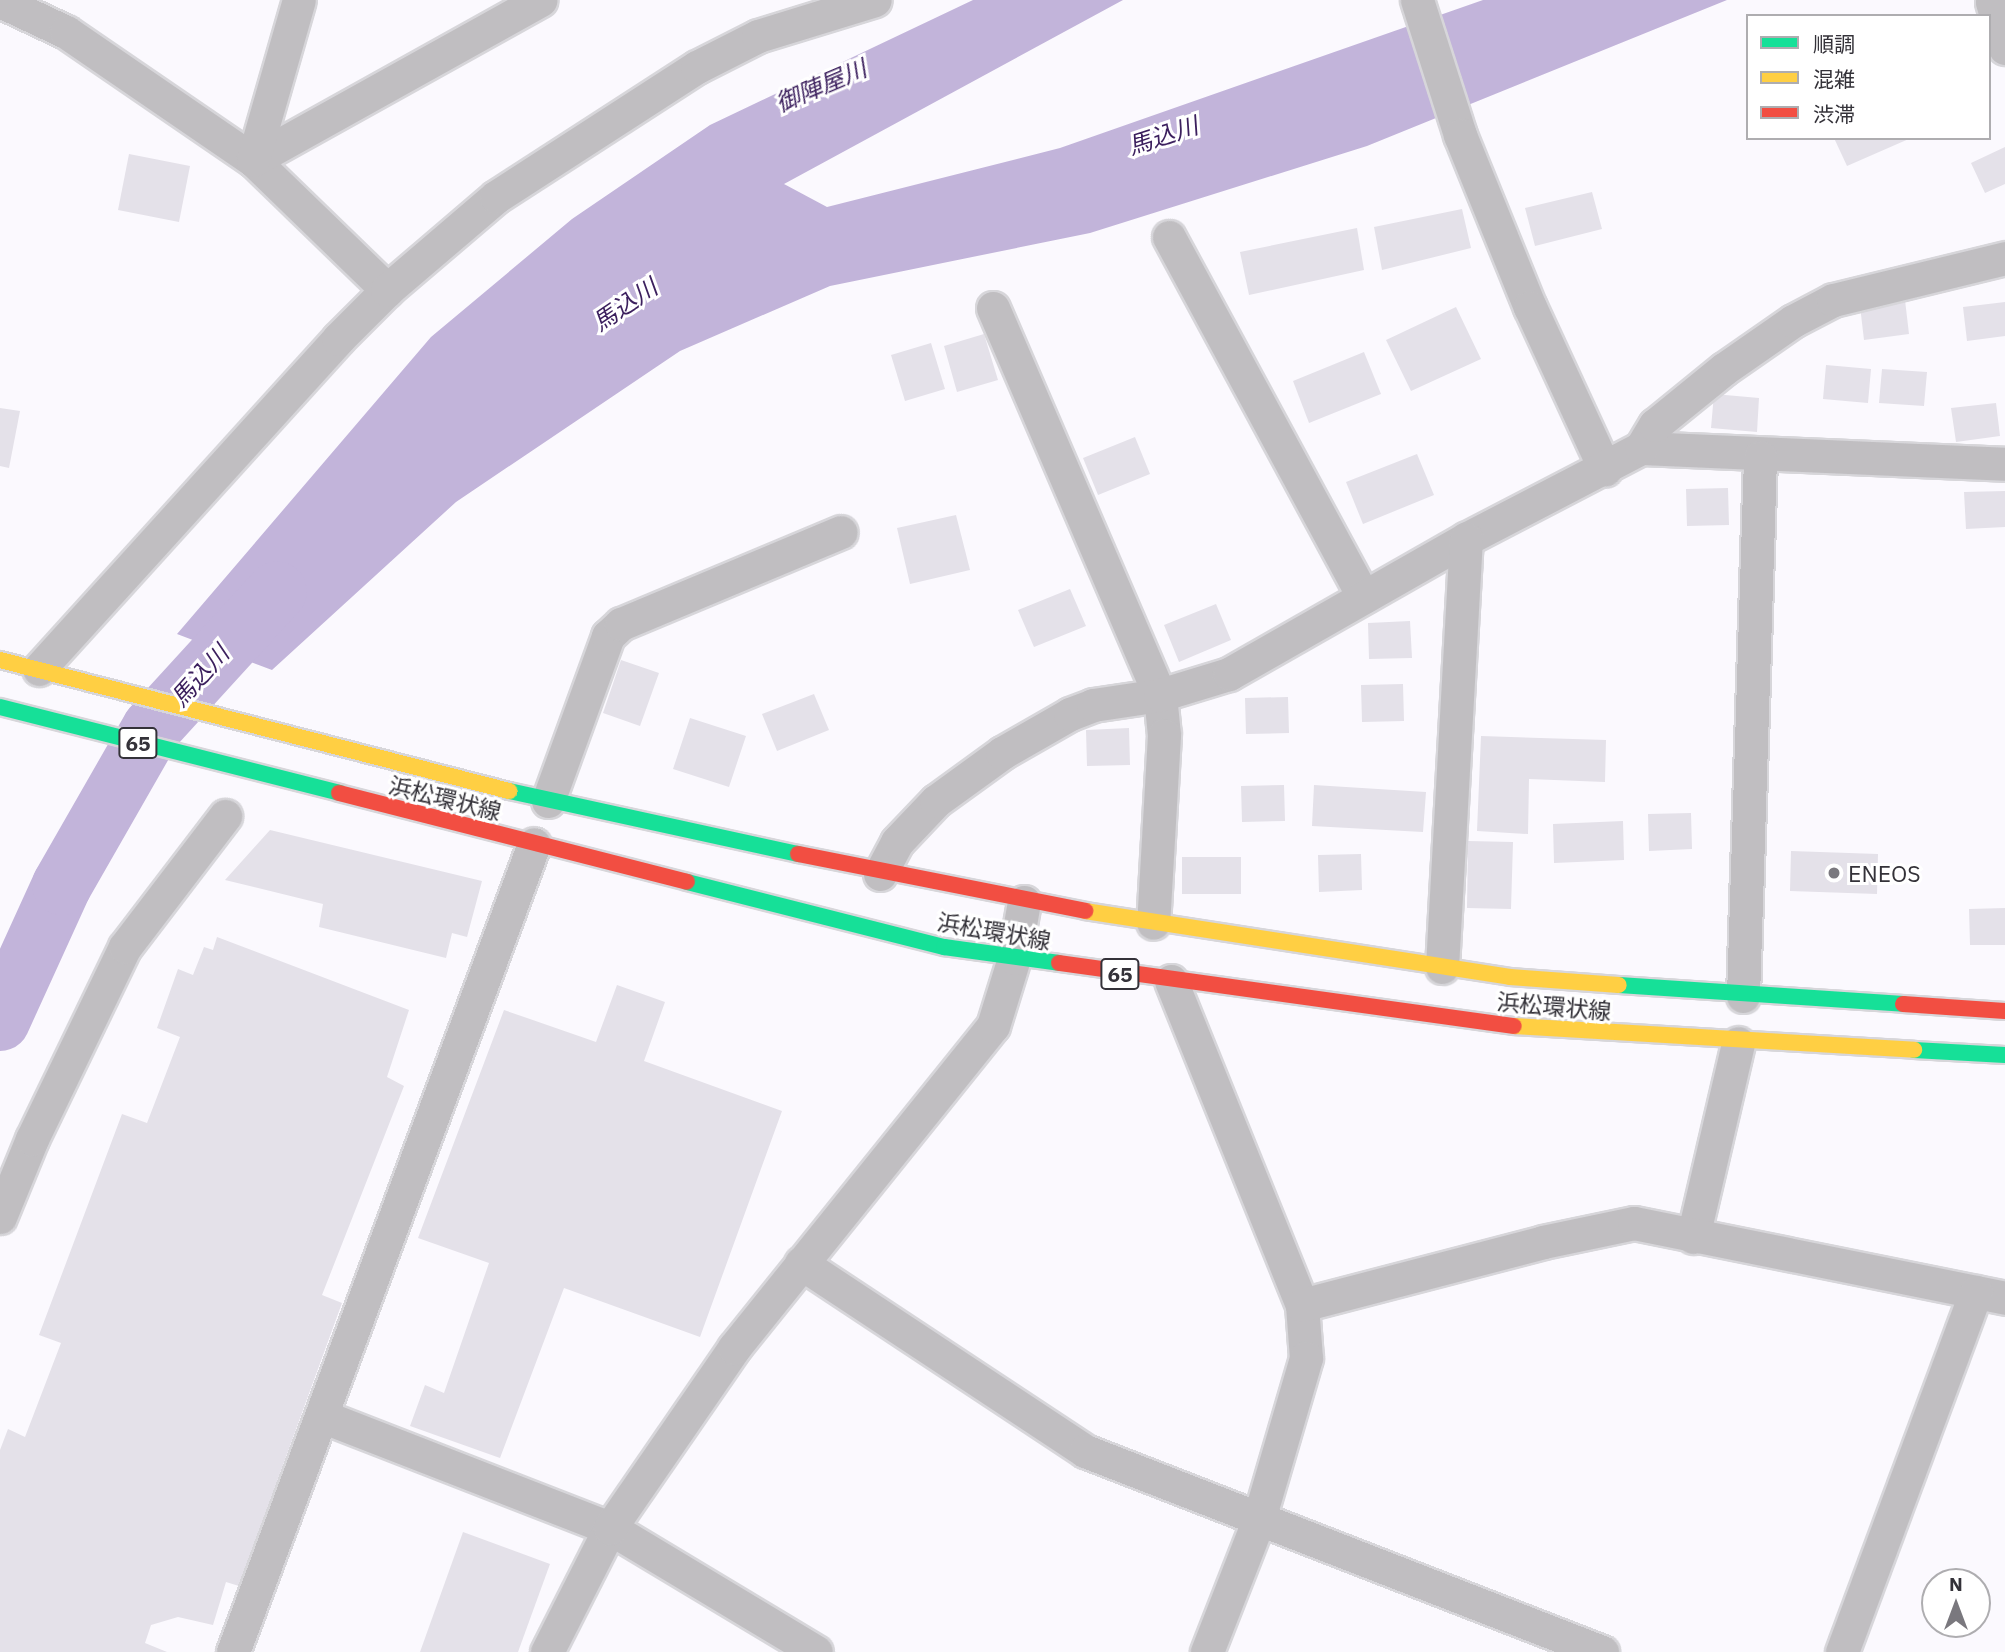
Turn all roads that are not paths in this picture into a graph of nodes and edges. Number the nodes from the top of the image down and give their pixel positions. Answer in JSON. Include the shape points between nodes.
{"nodes":[{"id":1,"x":299,"y":0,"type":"edge"},
{"id":2,"x":540,"y":0,"type":"edge"},
{"id":3,"x":875,"y":0,"type":"edge"},
{"id":4,"x":1417,"y":0,"type":"edge"},
{"id":5,"x":1999,"y":0,"type":"edge"},
{"id":6,"x":0,"y":1,"type":"edge"},
{"id":7,"x":2005,"y":48,"type":"edge"},
{"id":8,"x":254,"y":160,"type":"junction"},
{"id":9,"x":1169,"y":237,"type":"dead end"},
{"id":10,"x":2005,"y":258,"type":"edge"},
{"id":11,"x":387,"y":290,"type":"junction"},
{"id":12,"x":993,"y":309,"type":"dead end"},
{"id":13,"x":1641,"y":448,"type":"junction"},
{"id":14,"x":1760,"y":457,"type":"junction"},
{"id":15,"x":2005,"y":464,"type":"edge"},
{"id":16,"x":1605,"y":469,"type":"junction"},
{"id":17,"x":841,"y":532,"type":"dead end"},
{"id":18,"x":1466,"y":539,"type":"junction"},
{"id":19,"x":1364,"y":597,"type":"junction"},
{"id":20,"x":0,"y":660,"type":"edge"},
{"id":21,"x":44,"y":671,"type":"junction"},
{"id":22,"x":1160,"y":695,"type":"junction"},
{"id":23,"x":0,"y":708,"type":"edge"},
{"id":24,"x":548,"y":801,"type":"junction"},
{"id":25,"x":225,"y":816,"type":"dead end"},
{"id":26,"x":534,"y":844,"type":"junction"},
{"id":27,"x":880,"y":874,"type":"junction"},
{"id":28,"x":1024,"y":902,"type":"junction"},
{"id":29,"x":1153,"y":923,"type":"junction"},
{"id":30,"x":1014,"y":958,"type":"junction"},
{"id":31,"x":1442,"y":967,"type":"junction"},
{"id":32,"x":1171,"y":981,"type":"junction"},
{"id":33,"x":1744,"y":996,"type":"junction"},
{"id":34,"x":2005,"y":1011,"type":"edge"},
{"id":35,"x":1738,"y":1043,"type":"junction"},
{"id":36,"x":2005,"y":1055,"type":"edge"},
{"id":37,"x":0,"y":1217,"type":"edge"},
{"id":38,"x":1693,"y":1237,"type":"junction"},
{"id":39,"x":801,"y":1264,"type":"junction"},
{"id":40,"x":1990,"y":1295,"type":"edge"},
{"id":41,"x":1302,"y":1305,"type":"junction"},
{"id":42,"x":322,"y":1416,"type":"junction"},
{"id":43,"x":1259,"y":1519,"type":"junction"},
{"id":44,"x":610,"y":1528,"type":"junction"},
{"id":45,"x":233,"y":1652,"type":"edge"},
{"id":46,"x":547,"y":1652,"type":"edge"},
{"id":47,"x":816,"y":1652,"type":"edge"},
{"id":48,"x":1207,"y":1652,"type":"edge"},
{"id":49,"x":1602,"y":1652,"type":"edge"},
{"id":50,"x":1842,"y":1652,"type":"edge"}],
"edges":[{"from":1,"to":8,"type":"street"},
{"from":2,"to":8,"type":"street"},
{"from":3,"to":11,"type":"street","via":[[758,36],[697,67],[496,197]]},
{"from":4,"to":16,"type":"street","via":[[1460,135],[1530,307]]},
{"from":5,"to":7,"type":"street","via":[[1993,2]]},
{"from":6,"to":8,"type":"street","via":[[66,32]]},
{"from":8,"to":11,"type":"street"},
{"from":9,"to":19,"type":"street"},
{"from":10,"to":13,"type":"street","via":[[1833,300],[1793,321],[1724,369],[1655,425]]},
{"from":11,"to":21,"type":"street"},
{"from":12,"to":22,"type":"street"},
{"from":13,"to":14,"type":"street"},
{"from":13,"to":16,"type":"street"},
{"from":14,"to":15,"type":"street"},
{"from":14,"to":33,"type":"street"},
{"from":16,"to":18,"type":"street"},
{"from":17,"to":24,"type":"street","via":[[621,624],[608,636]]},
{"from":18,"to":19,"type":"street"},
{"from":18,"to":31,"type":"street"},
{"from":19,"to":22,"type":"street","via":[[1229,674]]},
{"from":20,"to":21,"type":"main road","name":"浜松環状線","number":"65"},
{"from":21,"to":24,"type":"main road","name":"浜松環状線","number":"65"},
{"from":22,"to":27,"type":"street","via":[[1093,705],[1002,753],[936,801],[897,842]]},
{"from":22,"to":29,"type":"street","via":[[1164,735]]},
{"from":23,"to":26,"type":"main road","name":"浜松環状線","number":"65"},
{"from":24,"to":27,"type":"main road","name":"浜松環状線","number":"65"},
{"from":25,"to":37,"type":"street","via":[[125,947],[42,1116]]},
{"from":26,"to":30,"type":"main road","name":"浜松環状線","number":"65","via":[[944,947]]},
{"from":26,"to":42,"type":"street"},
{"from":27,"to":28,"type":"main road","name":"浜松環状線","number":"65"},
{"from":28,"to":29,"type":"main road","name":"浜松環状線","number":"65"},
{"from":28,"to":30,"type":"street"},
{"from":29,"to":31,"type":"main road","name":"浜松環状線","number":"65"},
{"from":30,"to":32,"type":"main road","name":"浜松環状線","number":"65"},
{"from":30,"to":39,"type":"street","via":[[993,1026]]},
{"from":31,"to":33,"type":"main road","name":"浜松環状線","number":"65"},
{"from":32,"to":35,"type":"main road","name":"浜松環状線","number":"65","via":[[1544,1030]]},
{"from":32,"to":41,"type":"street"},
{"from":33,"to":34,"type":"main road","name":"浜松環状線","number":"65"},
{"from":35,"to":36,"type":"main road","name":"浜松環状線","number":"65"},
{"from":35,"to":38,"type":"street"},
{"from":38,"to":40,"type":"street"},
{"from":38,"to":41,"type":"street","via":[[1634,1223]]},
{"from":39,"to":43,"type":"street","via":[[1085,1451]]},
{"from":39,"to":44,"type":"street","via":[[734,1348]]},
{"from":40,"to":50,"type":"street"},
{"from":41,"to":43,"type":"street","via":[[1306,1357]]},
{"from":42,"to":44,"type":"street"},
{"from":42,"to":45,"type":"street"},
{"from":43,"to":48,"type":"street"},
{"from":43,"to":49,"type":"street"},
{"from":44,"to":46,"type":"street"},
{"from":44,"to":47,"type":"street"}]}
